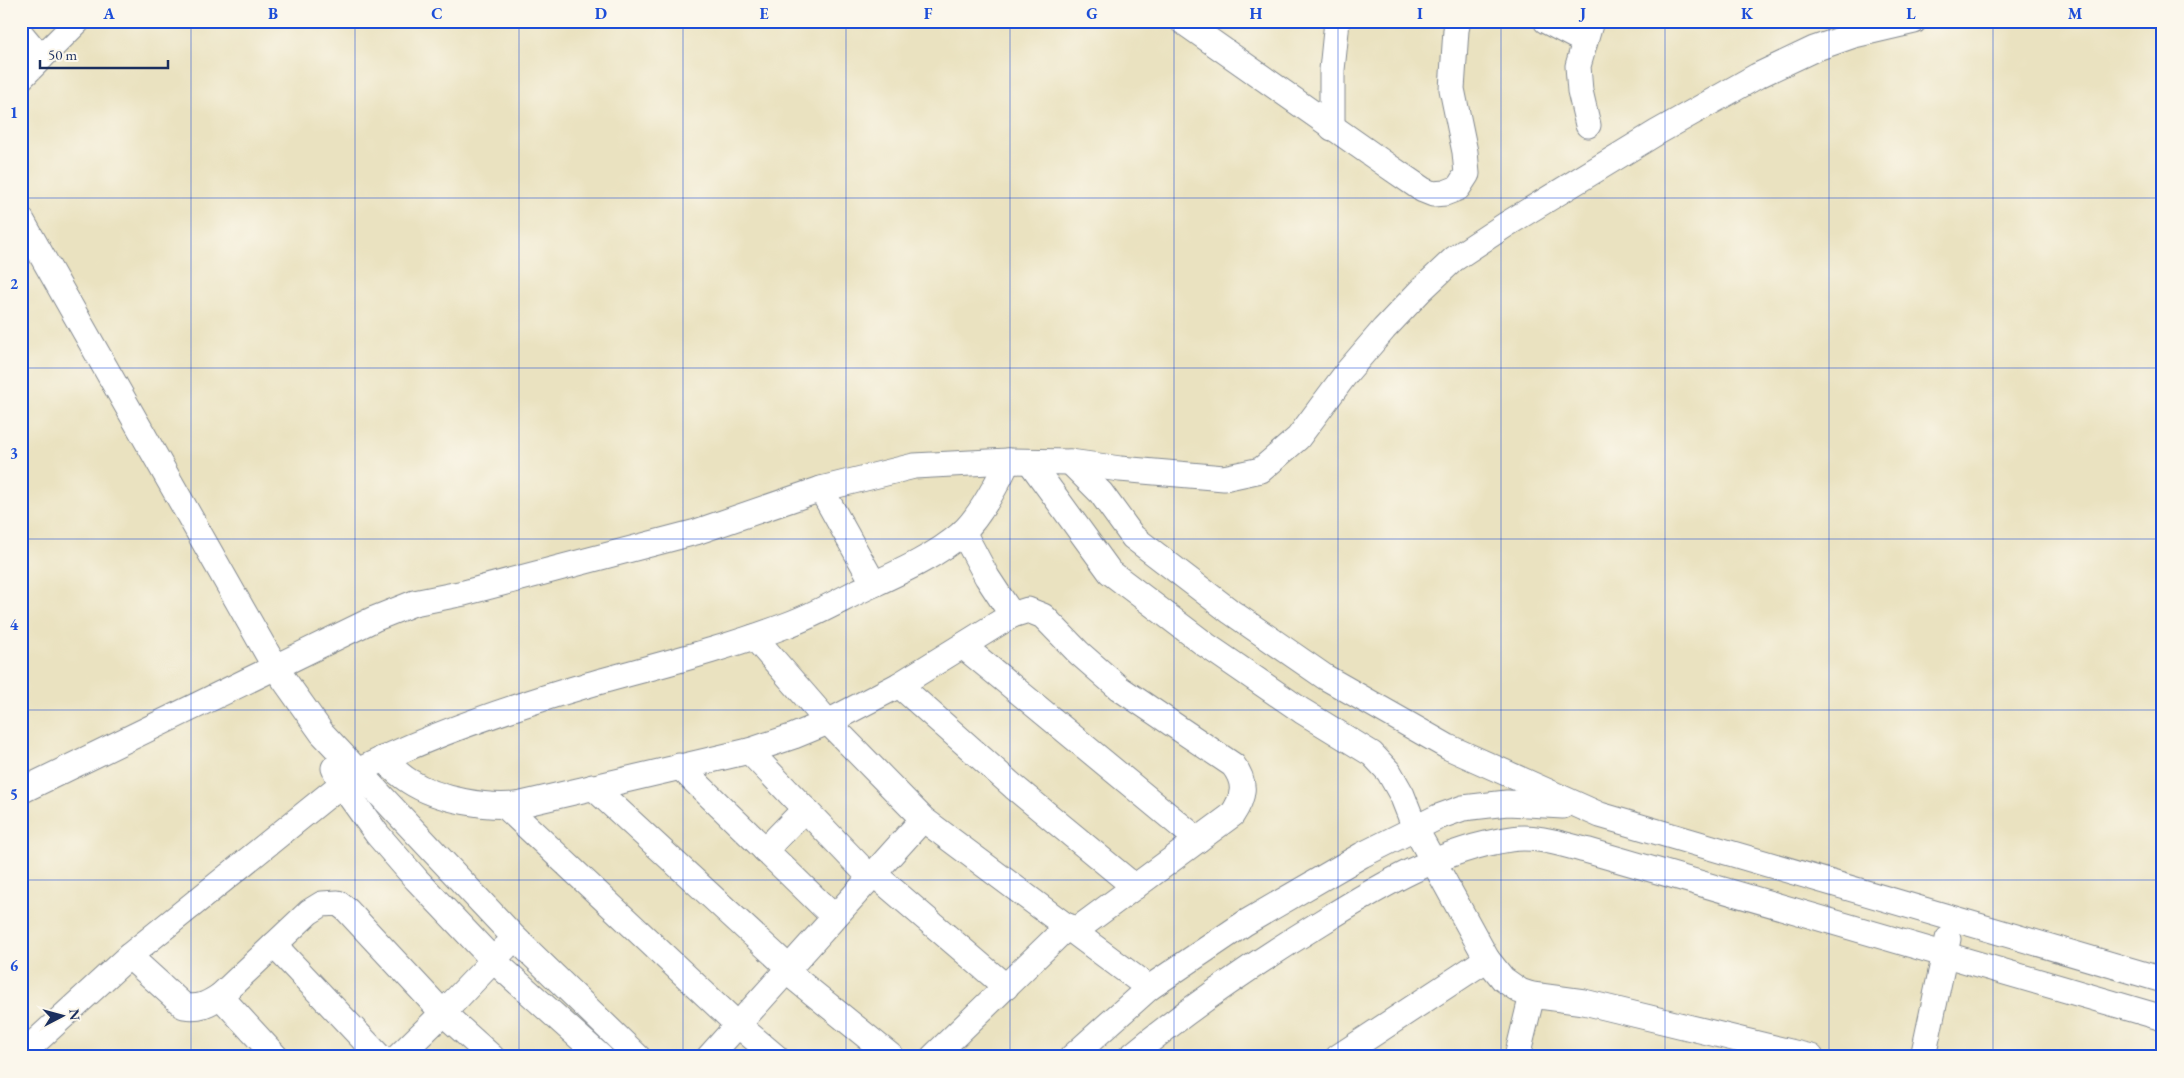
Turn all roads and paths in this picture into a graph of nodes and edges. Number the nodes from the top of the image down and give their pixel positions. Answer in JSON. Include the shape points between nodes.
{"nodes":[{"id":1,"x":78,"y":21,"type":"edge"},
{"id":2,"x":1182,"y":21,"type":"edge"},
{"id":3,"x":1337,"y":21,"type":"edge"},
{"id":4,"x":1458,"y":21,"type":"edge"},
{"id":5,"x":1546,"y":21,"type":"edge"},
{"id":6,"x":1914,"y":21,"type":"edge"},
{"id":7,"x":1210,"y":31,"type":"edge"},
{"id":8,"x":1587,"y":31,"type":"edge"},
{"id":9,"x":21,"y":34,"type":"edge"},
{"id":10,"x":41,"y":58,"type":"junction"},
{"id":11,"x":21,"y":78,"type":"edge"},
{"id":12,"x":1588,"y":125,"type":"dead end"},
{"id":13,"x":1332,"y":128,"type":"junction"},
{"id":14,"x":21,"y":219,"type":"edge"},
{"id":15,"x":1019,"y":461,"type":"junction"},
{"id":16,"x":1070,"y":462,"type":"junction"},
{"id":17,"x":821,"y":489,"type":"junction"},
{"id":18,"x":963,"y":532,"type":"junction"},
{"id":19,"x":874,"y":584,"type":"junction"},
{"id":20,"x":1012,"y":615,"type":"junction"},
{"id":21,"x":754,"y":637,"type":"junction"},
{"id":22,"x":963,"y":646,"type":"junction"},
{"id":23,"x":275,"y":667,"type":"junction"},
{"id":24,"x":899,"y":685,"type":"junction"},
{"id":25,"x":828,"y":722,"type":"junction"},
{"id":26,"x":749,"y":751,"type":"junction"},
{"id":27,"x":382,"y":759,"type":"junction"},
{"id":28,"x":679,"y":766,"type":"junction"},
{"id":29,"x":349,"y":777,"type":"junction"},
{"id":30,"x":593,"y":786,"type":"junction"},
{"id":31,"x":21,"y":791,"type":"edge"},
{"id":32,"x":504,"y":806,"type":"junction"},
{"id":33,"x":804,"y":808,"type":"junction"},
{"id":34,"x":1591,"y":812,"type":"junction"},
{"id":35,"x":923,"y":819,"type":"junction"},
{"id":36,"x":1415,"y":828,"type":"junction"},
{"id":37,"x":1198,"y":840,"type":"junction"},
{"id":38,"x":765,"y":850,"type":"junction"},
{"id":39,"x":1589,"y":851,"type":"junction"},
{"id":40,"x":1433,"y":861,"type":"junction"},
{"id":41,"x":872,"y":875,"type":"junction"},
{"id":42,"x":1135,"y":887,"type":"junction"},
{"id":43,"x":834,"y":917,"type":"junction"},
{"id":44,"x":1953,"y":919,"type":"junction"},
{"id":45,"x":1072,"y":929,"type":"junction"},
{"id":46,"x":514,"y":937,"type":"junction"},
{"id":47,"x":274,"y":945,"type":"junction"},
{"id":48,"x":1944,"y":955,"type":"junction"},
{"id":49,"x":129,"y":956,"type":"junction"},
{"id":50,"x":1487,"y":959,"type":"junction"},
{"id":51,"x":494,"y":961,"type":"junction"},
{"id":52,"x":787,"y":970,"type":"junction"},
{"id":53,"x":2163,"y":980,"type":"edge"},
{"id":54,"x":1006,"y":987,"type":"junction"},
{"id":55,"x":1149,"y":988,"type":"junction"},
{"id":56,"x":1532,"y":995,"type":"junction"},
{"id":57,"x":220,"y":996,"type":"junction"},
{"id":58,"x":443,"y":1013,"type":"junction"},
{"id":59,"x":2163,"y":1018,"type":"edge"},
{"id":60,"x":738,"y":1025,"type":"junction"},
{"id":61,"x":1725,"y":1047,"type":"edge"},
{"id":62,"x":21,"y":1055,"type":"edge"},
{"id":63,"x":276,"y":1057,"type":"edge"},
{"id":64,"x":380,"y":1057,"type":"edge"},
{"id":65,"x":398,"y":1057,"type":"edge"},
{"id":66,"x":492,"y":1057,"type":"edge"},
{"id":67,"x":601,"y":1057,"type":"edge"},
{"id":68,"x":638,"y":1057,"type":"edge"},
{"id":69,"x":709,"y":1057,"type":"edge"},
{"id":70,"x":776,"y":1057,"type":"edge"},
{"id":71,"x":892,"y":1057,"type":"edge"},
{"id":72,"x":933,"y":1057,"type":"edge"},
{"id":73,"x":1072,"y":1057,"type":"edge"},
{"id":74,"x":1130,"y":1057,"type":"edge"},
{"id":75,"x":1338,"y":1057,"type":"edge"},
{"id":76,"x":1517,"y":1057,"type":"edge"},
{"id":77,"x":1811,"y":1057,"type":"edge"},
{"id":78,"x":1923,"y":1057,"type":"edge"}],
"edges":[{"from":1,"to":10,"type":"street"},
{"from":2,"to":7,"type":"street"},
{"from":3,"to":13,"type":"street","via":[[1332,70]]},
{"from":4,"to":13,"type":"street","via":[[1452,89],[1467,166],[1467,174],[1458,188],[1440,194],[1423,190]]},
{"from":5,"to":8,"type":"street"},
{"from":6,"to":16,"type":"street","via":[[1854,35],[1814,49],[1757,76],[1656,133],[1454,259],[1378,336],[1298,438],[1261,470],[1224,478]]},
{"from":7,"to":13,"type":"street"},
{"from":8,"to":12,"type":"street","via":[[1578,66]]},
{"from":9,"to":10,"type":"street"},
{"from":10,"to":11,"type":"street"},
{"from":14,"to":23,"type":"street"},
{"from":15,"to":16,"type":"street"},
{"from":15,"to":17,"type":"street","via":[[914,466]]},
{"from":15,"to":18,"type":"street","via":[[998,482]]},
{"from":15,"to":36,"type":"street","via":[[1110,572],[1206,645],[1372,754],[1389,772],[1402,794]]},
{"from":16,"to":34,"type":"street","via":[[1101,493],[1133,537],[1231,612],[1325,677],[1448,747]]},
{"from":17,"to":19,"type":"street"},
{"from":17,"to":23,"type":"street","via":[[696,532],[464,593],[414,603]]},
{"from":18,"to":19,"type":"street","via":[[934,553]]},
{"from":18,"to":20,"type":"street"},
{"from":19,"to":21,"type":"street","via":[[789,625]]},
{"from":20,"to":22,"type":"street"},
{"from":20,"to":37,"type":"street","via":[[1028,610],[1043,616],[1119,688],[1233,765],[1243,781],[1239,805],[1232,815]]},
{"from":21,"to":25,"type":"street"},
{"from":21,"to":27,"type":"street","via":[[503,711]]},
{"from":22,"to":24,"type":"street"},
{"from":22,"to":37,"type":"street"},
{"from":23,"to":29,"type":"street"},
{"from":23,"to":31,"type":"street"},
{"from":24,"to":25,"type":"street"},
{"from":24,"to":42,"type":"street","via":[[1014,787]]},
{"from":25,"to":26,"type":"street"},
{"from":25,"to":35,"type":"street"},
{"from":26,"to":28,"type":"street"},
{"from":26,"to":33,"type":"street"},
{"from":27,"to":29,"type":"street"},
{"from":27,"to":32,"type":"street","via":[[410,782],[443,796],[480,805]]},
{"from":28,"to":30,"type":"street"},
{"from":28,"to":38,"type":"street"},
{"from":29,"to":46,"type":"street"},
{"from":29,"to":49,"type":"street"},
{"from":29,"to":51,"type":"street","via":[[377,834]]},
{"from":30,"to":32,"type":"street"},
{"from":30,"to":52,"type":"street"},
{"from":32,"to":60,"type":"street"},
{"from":33,"to":38,"type":"street"},
{"from":33,"to":41,"type":"street"},
{"from":34,"to":36,"type":"street","via":[[1546,803],[1507,803],[1463,808]]},
{"from":34,"to":39,"type":"street"},
{"from":34,"to":44,"type":"street"},
{"from":35,"to":41,"type":"street"},
{"from":35,"to":45,"type":"street"},
{"from":36,"to":40,"type":"street"},
{"from":36,"to":55,"type":"street","via":[[1245,922]]},
{"from":37,"to":42,"type":"street"},
{"from":38,"to":43,"type":"street"},
{"from":39,"to":40,"type":"street","via":[[1545,840],[1512,838]]},
{"from":39,"to":48,"type":"street"},
{"from":40,"to":50,"type":"street"},
{"from":40,"to":74,"type":"street","via":[[1382,885],[1272,952],[1175,1020]]},
{"from":41,"to":43,"type":"street"},
{"from":41,"to":54,"type":"street"},
{"from":42,"to":45,"type":"street"},
{"from":43,"to":52,"type":"street"},
{"from":44,"to":48,"type":"street"},
{"from":44,"to":53,"type":"street"},
{"from":45,"to":54,"type":"street"},
{"from":45,"to":55,"type":"street"},
{"from":46,"to":51,"type":"street"},
{"from":46,"to":68,"type":"street"},
{"from":47,"to":57,"type":"street"},
{"from":47,"to":58,"type":"street","via":[[309,912],[322,904],[338,903]]},
{"from":47,"to":64,"type":"street"},
{"from":48,"to":59,"type":"street"},
{"from":48,"to":78,"type":"street"},
{"from":49,"to":57,"type":"street","via":[[184,1006],[206,1005]]},
{"from":49,"to":62,"type":"street"},
{"from":50,"to":56,"type":"street","via":[[1503,979]]},
{"from":50,"to":75,"type":"street"},
{"from":51,"to":58,"type":"street"},
{"from":51,"to":67,"type":"street"},
{"from":52,"to":60,"type":"street"},
{"from":52,"to":71,"type":"street"},
{"from":54,"to":72,"type":"street"},
{"from":55,"to":73,"type":"street"},
{"from":56,"to":61,"type":"street","via":[[1584,1002]]},
{"from":56,"to":76,"type":"street"},
{"from":57,"to":63,"type":"street"},
{"from":58,"to":65,"type":"street"},
{"from":58,"to":66,"type":"street"},
{"from":60,"to":69,"type":"street"},
{"from":60,"to":70,"type":"street"},
{"from":61,"to":77,"type":"street"}]}
